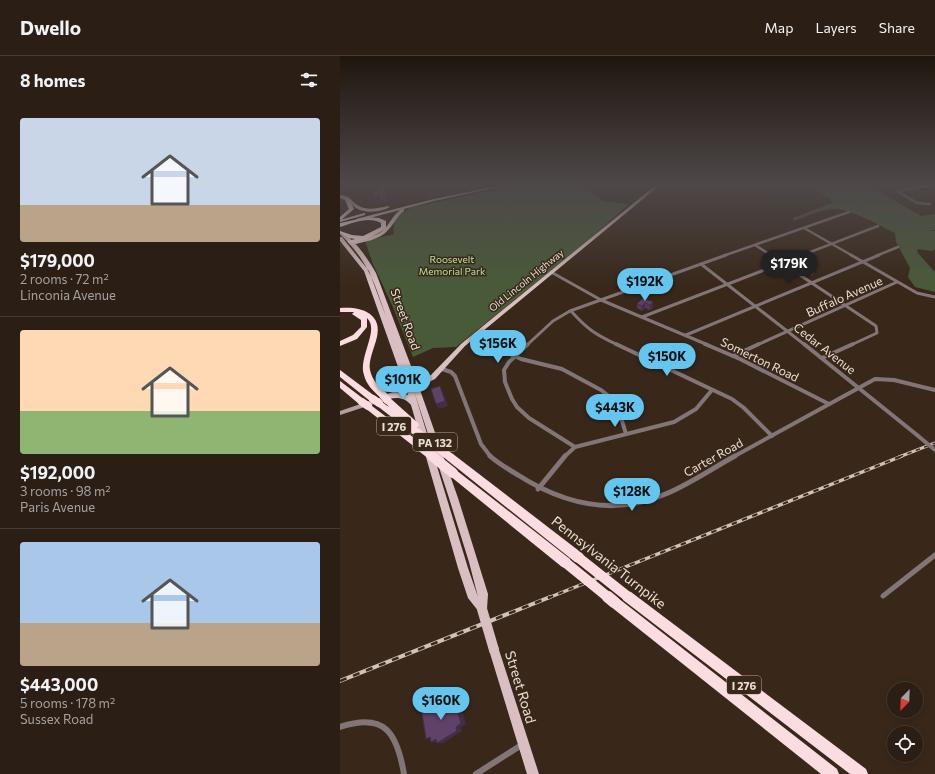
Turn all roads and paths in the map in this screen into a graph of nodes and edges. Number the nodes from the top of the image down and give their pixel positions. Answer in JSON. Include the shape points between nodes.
{"nodes":[{"id":1,"x":363,"y":219,"type":"edge"},
{"id":2,"x":393,"y":219,"type":"edge"},
{"id":3,"x":616,"y":219,"type":"edge"},
{"id":4,"x":831,"y":219,"type":"edge"},
{"id":5,"x":350,"y":222,"type":"junction"},
{"id":6,"x":340,"y":225,"type":"edge"},
{"id":7,"x":878,"y":226,"type":"dead end"},
{"id":8,"x":804,"y":228,"type":"junction"},
{"id":9,"x":340,"y":234,"type":"edge"},
{"id":10,"x":375,"y":234,"type":"junction"},
{"id":11,"x":365,"y":239,"type":"junction"},
{"id":12,"x":349,"y":243,"type":"junction"},
{"id":13,"x":832,"y":244,"type":"junction"},
{"id":14,"x":755,"y":245,"type":"junction"},
{"id":15,"x":898,"y":247,"type":"dead end"},
{"id":16,"x":357,"y":250,"type":"junction"},
{"id":17,"x":862,"y":262,"type":"junction"},
{"id":18,"x":782,"y":263,"type":"junction"},
{"id":19,"x":701,"y":264,"type":"junction"},
{"id":20,"x":551,"y":272,"type":"junction"},
{"id":21,"x":897,"y":282,"type":"junction"},
{"id":22,"x":812,"y":283,"type":"junction"},
{"id":23,"x":726,"y":284,"type":"junction"},
{"id":24,"x":935,"y":297,"type":"edge"},
{"id":25,"x":600,"y":299,"type":"junction"},
{"id":26,"x":846,"y":305,"type":"junction"},
{"id":27,"x":755,"y":306,"type":"junction"},
{"id":28,"x":340,"y":311,"type":"edge"},
{"id":29,"x":572,"y":311,"type":"junction"},
{"id":30,"x":642,"y":317,"type":"junction"},
{"id":31,"x":787,"y":332,"type":"junction"},
{"id":32,"x":686,"y":336,"type":"junction"},
{"id":33,"x":472,"y":338,"type":"junction"},
{"id":34,"x":340,"y":344,"type":"edge"},
{"id":35,"x":515,"y":356,"type":"junction"},
{"id":36,"x":733,"y":356,"type":"junction"},
{"id":37,"x":822,"y":358,"type":"junction"},
{"id":38,"x":440,"y":371,"type":"junction"},
{"id":39,"x":340,"y":373,"type":"edge"},
{"id":40,"x":411,"y":374,"type":"junction"},
{"id":41,"x":340,"y":384,"type":"edge"},
{"id":42,"x":413,"y":387,"type":"junction"},
{"id":43,"x":859,"y":387,"type":"junction"},
{"id":44,"x":712,"y":390,"type":"junction"},
{"id":45,"x":935,"y":390,"type":"edge"},
{"id":46,"x":382,"y":399,"type":"junction"},
{"id":47,"x":829,"y":404,"type":"junction"},
{"id":48,"x":415,"y":405,"type":"junction"},
{"id":49,"x":340,"y":413,"type":"edge"},
{"id":50,"x":626,"y":434,"type":"junction"},
{"id":51,"x":772,"y":436,"type":"junction"},
{"id":52,"x":575,"y":447,"type":"junction"},
{"id":53,"x":935,"y":450,"type":"edge"},
{"id":54,"x":538,"y":489,"type":"junction"},
{"id":55,"x":935,"y":555,"type":"edge"},
{"id":56,"x":883,"y":596,"type":"dead end"},
{"id":57,"x":482,"y":609,"type":"junction"},
{"id":58,"x":340,"y":727,"type":"edge"},
{"id":59,"x":523,"y":744,"type":"junction"},
{"id":60,"x":404,"y":774,"type":"edge"},
{"id":61,"x":476,"y":774,"type":"edge"},
{"id":62,"x":533,"y":774,"type":"edge"},
{"id":63,"x":832,"y":774,"type":"edge"},
{"id":64,"x":861,"y":774,"type":"edge"}],
"edges":[{"from":1,"to":5,"type":"highway"},
{"from":2,"to":11,"type":"highway","via":[[383,232]]},
{"from":3,"to":20,"type":"main road","name":"Old Lincoln Highway"},
{"from":4,"to":8,"type":"street"},
{"from":5,"to":6,"type":"highway"},
{"from":5,"to":10,"type":"highway","via":[[381,220],[384,226]]},
{"from":7,"to":13,"type":"street"},
{"from":8,"to":13,"type":"street"},
{"from":8,"to":14,"type":"street"},
{"from":9,"to":10,"type":"highway","via":[[356,237]]},
{"from":9,"to":12,"type":"main road","name":"Street Road","number":"PA 132"},
{"from":10,"to":12,"type":"highway"},
{"from":11,"to":12,"type":"highway"},
{"from":11,"to":16,"type":"highway","via":[[358,243]]},
{"from":12,"to":16,"type":"main road","name":"Street Road","number":"PA 132"},
{"from":12,"to":42,"type":"main road","name":"Street Road","number":"PA 132","via":[[366,271]]},
{"from":13,"to":17,"type":"street"},
{"from":13,"to":18,"type":"street"},
{"from":14,"to":18,"type":"street"},
{"from":14,"to":19,"type":"street"},
{"from":15,"to":17,"type":"street"},
{"from":16,"to":40,"type":"main road","name":"Street Road","number":"PA 132","via":[[376,280]]},
{"from":17,"to":21,"type":"street"},
{"from":17,"to":22,"type":"street"},
{"from":18,"to":22,"type":"street"},
{"from":18,"to":23,"type":"street"},
{"from":19,"to":23,"type":"street","name":"Cedar Avenue"},
{"from":19,"to":25,"type":"street"},
{"from":20,"to":25,"type":"street","name":"Somerton Road"},
{"from":20,"to":33,"type":"main road","name":"Old Lincoln Highway"},
{"from":21,"to":24,"type":"street","via":[[917,293]]},
{"from":21,"to":26,"type":"street","name":"Buffalo Avenue"},
{"from":22,"to":26,"type":"street"},
{"from":22,"to":27,"type":"street"},
{"from":23,"to":27,"type":"street","name":"Cedar Avenue"},
{"from":23,"to":30,"type":"street"},
{"from":25,"to":29,"type":"street"},
{"from":25,"to":30,"type":"street","name":"Somerton Road"},
{"from":26,"to":31,"type":"street","name":"Buffalo Avenue"},
{"from":26,"to":37,"type":"street","via":[[873,323],[877,333]]},
{"from":27,"to":31,"type":"street","name":"Cedar Avenue"},
{"from":27,"to":32,"type":"street"},
{"from":28,"to":34,"type":"highway","via":[[357,315],[364,323],[363,329],[357,335]]},
{"from":28,"to":46,"type":"highway","via":[[362,312],[369,315],[374,322],[375,331],[366,366],[371,383]]},
{"from":29,"to":35,"type":"street","via":[[558,317]]},
{"from":29,"to":44,"type":"street","via":[[584,326],[596,335]]},
{"from":30,"to":32,"type":"street","name":"Somerton Road"},
{"from":31,"to":36,"type":"street","name":"Buffalo Avenue"},
{"from":31,"to":37,"type":"street","name":"Cedar Avenue"},
{"from":32,"to":36,"type":"street","name":"Somerton Road"},
{"from":33,"to":35,"type":"street"},
{"from":33,"to":38,"type":"main road","name":"Old Lincoln Highway"},
{"from":35,"to":50,"type":"street","via":[[562,369],[601,390],[610,397],[619,411]]},
{"from":35,"to":52,"type":"street","via":[[503,372],[514,402],[521,411]]},
{"from":36,"to":47,"type":"street","name":"Somerton Road"},
{"from":37,"to":43,"type":"street","name":"Cedar Avenue"},
{"from":38,"to":40,"type":"main road","via":[[424,378],[417,378]]},
{"from":38,"to":42,"type":"main road","name":"Old Lincoln Highway"},
{"from":38,"to":54,"type":"street","name":"Carter Road","via":[[451,372],[455,376],[484,450]]},
{"from":39,"to":46,"type":"highway","name":"Pennsylvania Turnpike","number":"I 276"},
{"from":40,"to":42,"type":"main road","name":"Street Road","number":"PA 132"},
{"from":41,"to":63,"type":"highway","number":"I 276","bridge":true},
{"from":42,"to":46,"type":"main road","name":"Old Lincoln Highway"},
{"from":42,"to":48,"type":"main road","name":"Street Road","number":"PA 132"},
{"from":42,"to":57,"type":"main road","name":"Street Road","number":"PA 132","via":[[464,530],[483,594]]},
{"from":43,"to":45,"type":"street","name":"Carter Road","via":[[883,378]]},
{"from":43,"to":47,"type":"street","name":"Carter Road"},
{"from":43,"to":53,"type":"street","name":"Cedar Avenue","bridge":true},
{"from":44,"to":50,"type":"street","via":[[696,409],[681,419]]},
{"from":44,"to":51,"type":"street","via":[[736,402]]},
{"from":46,"to":48,"type":"main road","via":[[396,394],[410,398]]},
{"from":46,"to":49,"type":"main road","name":"Old Lincoln Highway"},
{"from":46,"to":64,"type":"highway","name":"Pennsylvania Turnpike","number":"I 276","bridge":true,"via":[[430,442]]},
{"from":47,"to":51,"type":"street","name":"Carter Road"},
{"from":48,"to":57,"type":"main road","name":"Street Road","number":"PA 132","via":[[463,568],[473,598]]},
{"from":50,"to":52,"type":"street"},
{"from":51,"to":54,"type":"street","name":"Carter Road","via":[[678,489],[644,501],[606,506],[582,504]]},
{"from":52,"to":54,"type":"street"},
{"from":55,"to":56,"type":"street"},
{"from":57,"to":59,"type":"main road","name":"Street Road","number":"PA 132","bridge":true},
{"from":58,"to":60,"type":"street","via":[[353,722],[370,721],[387,729],[398,745]]},
{"from":59,"to":61,"type":"street"},
{"from":59,"to":62,"type":"main road","name":"Street Road","number":"PA 132"}]}
